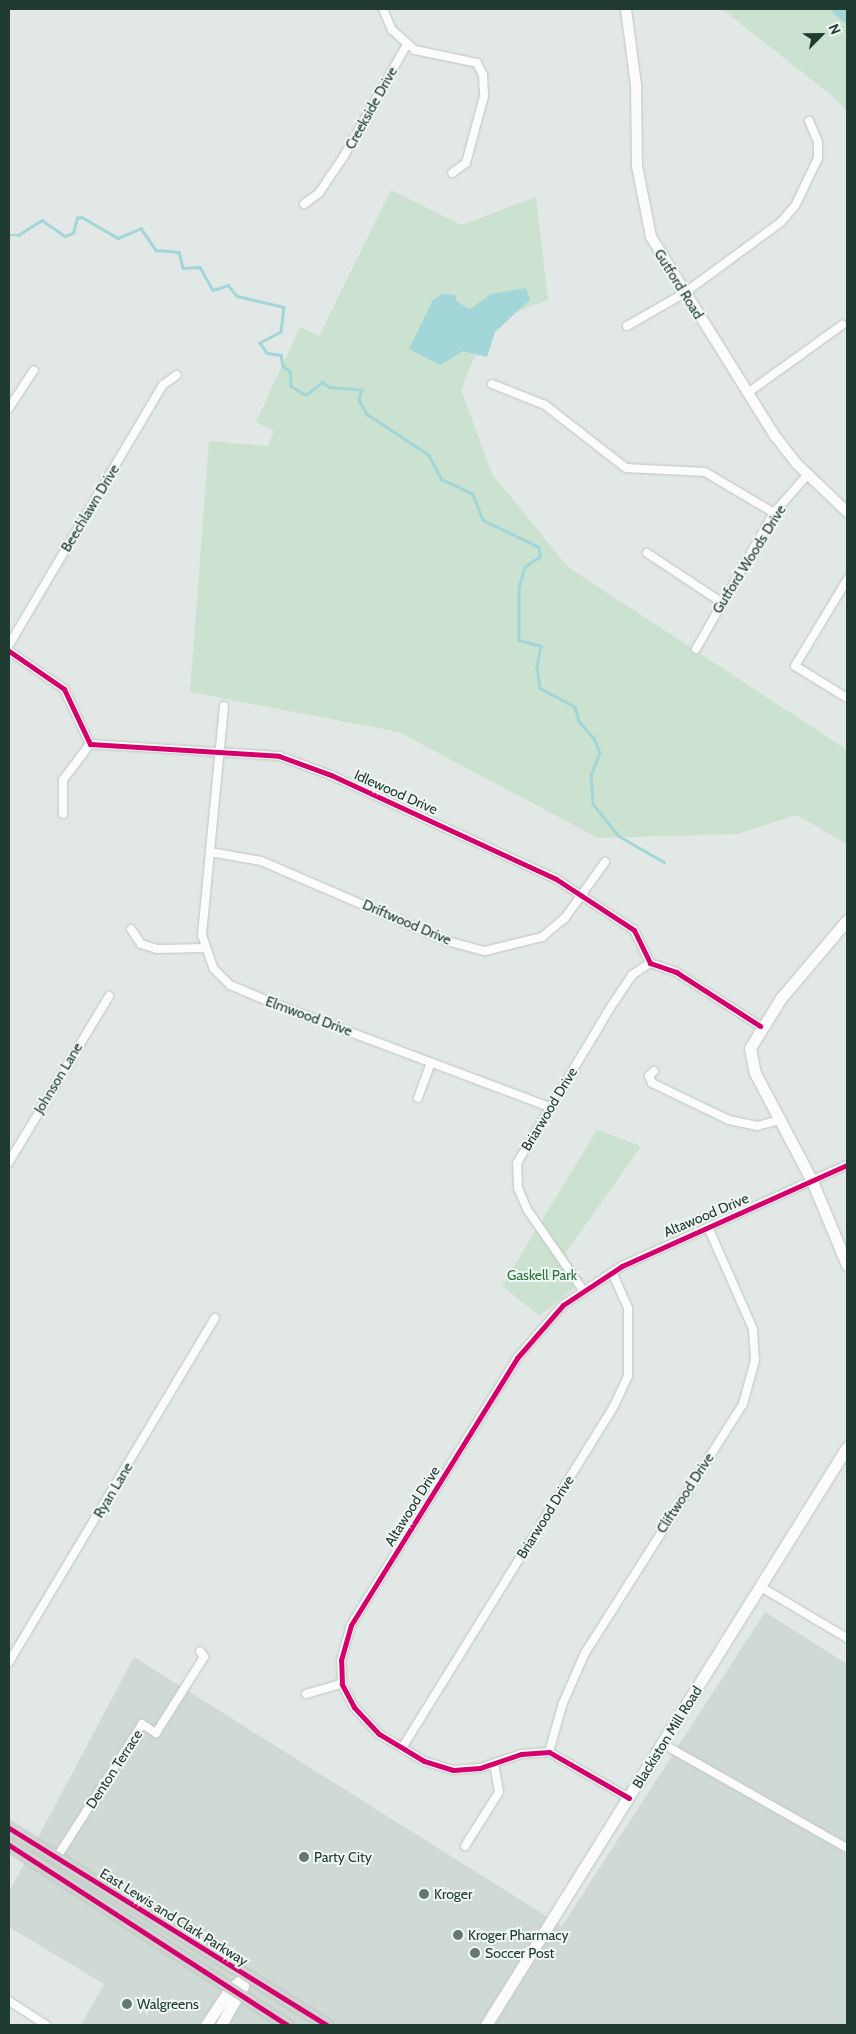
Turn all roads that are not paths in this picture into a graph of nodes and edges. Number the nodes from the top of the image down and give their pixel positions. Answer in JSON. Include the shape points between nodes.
{"nodes":[{"id":1,"x":382,"y":9,"type":"edge"},
{"id":2,"x":626,"y":9,"type":"edge"},
{"id":3,"x":407,"y":44,"type":"junction"},
{"id":4,"x":809,"y":121,"type":"dead end"},
{"id":5,"x":452,"y":173,"type":"dead end"},
{"id":6,"x":304,"y":204,"type":"dead end"},
{"id":7,"x":684,"y":294,"type":"junction"},
{"id":8,"x":842,"y":325,"type":"dead end"},
{"id":9,"x":627,"y":326,"type":"dead end"},
{"id":10,"x":34,"y":370,"type":"dead end"},
{"id":11,"x":177,"y":375,"type":"dead end"},
{"id":12,"x":492,"y":384,"type":"dead end"},
{"id":13,"x":749,"y":392,"type":"junction"},
{"id":14,"x":9,"y":408,"type":"edge"},
{"id":15,"x":808,"y":474,"type":"junction"},
{"id":16,"x":774,"y":512,"type":"junction"},
{"id":17,"x":847,"y":512,"type":"edge"},
{"id":18,"x":647,"y":553,"type":"dead end"},
{"id":19,"x":847,"y":580,"type":"edge"},
{"id":20,"x":721,"y":602,"type":"junction"},
{"id":21,"x":9,"y":645,"type":"edge"},
{"id":22,"x":696,"y":649,"type":"dead end"},
{"id":23,"x":9,"y":651,"type":"edge"},
{"id":24,"x":847,"y":698,"type":"edge"},
{"id":25,"x":224,"y":706,"type":"dead end"},
{"id":26,"x":90,"y":744,"type":"junction"},
{"id":27,"x":219,"y":752,"type":"junction"},
{"id":28,"x":63,"y":814,"type":"dead end"},
{"id":29,"x":210,"y":852,"type":"junction"},
{"id":30,"x":605,"y":862,"type":"dead end"},
{"id":31,"x":579,"y":893,"type":"junction"},
{"id":32,"x":847,"y":920,"type":"edge"},
{"id":33,"x":131,"y":928,"type":"dead end"},
{"id":34,"x":205,"y":948,"type":"junction"},
{"id":35,"x":650,"y":963,"type":"junction"},
{"id":36,"x":109,"y":996,"type":"dead end"},
{"id":37,"x":760,"y":1026,"type":"junction"},
{"id":38,"x":432,"y":1062,"type":"junction"},
{"id":39,"x":654,"y":1071,"type":"dead end"},
{"id":40,"x":418,"y":1098,"type":"dead end"},
{"id":41,"x":549,"y":1106,"type":"junction"},
{"id":42,"x":780,"y":1120,"type":"junction"},
{"id":43,"x":9,"y":1162,"type":"edge"},
{"id":44,"x":847,"y":1165,"type":"edge"},
{"id":45,"x":812,"y":1181,"type":"junction"},
{"id":46,"x":708,"y":1227,"type":"junction"},
{"id":47,"x":847,"y":1265,"type":"edge"},
{"id":48,"x":612,"y":1272,"type":"junction"},
{"id":49,"x":583,"y":1290,"type":"junction"},
{"id":50,"x":215,"y":1318,"type":"dead end"},
{"id":51,"x":847,"y":1447,"type":"edge"},
{"id":52,"x":760,"y":1587,"type":"junction"},
{"id":53,"x":847,"y":1638,"type":"edge"},
{"id":54,"x":200,"y":1651,"type":"dead end"},
{"id":55,"x":9,"y":1662,"type":"edge"},
{"id":56,"x":342,"y":1684,"type":"junction"},
{"id":57,"x":306,"y":1694,"type":"dead end"},
{"id":58,"x":663,"y":1744,"type":"junction"},
{"id":59,"x":402,"y":1748,"type":"junction"},
{"id":60,"x":549,"y":1752,"type":"junction"},
{"id":61,"x":494,"y":1764,"type":"junction"},
{"id":62,"x":629,"y":1798,"type":"junction"},
{"id":63,"x":9,"y":1828,"type":"edge"},
{"id":64,"x":9,"y":1845,"type":"edge"},
{"id":65,"x":465,"y":1846,"type":"dead end"},
{"id":66,"x":847,"y":1848,"type":"edge"},
{"id":67,"x":57,"y":1857,"type":"junction"},
{"id":68,"x":247,"y":1975,"type":"junction"},
{"id":69,"x":235,"y":1992,"type":"junction"},
{"id":70,"x":9,"y":2001,"type":"edge"},
{"id":71,"x":46,"y":2025,"type":"edge"},
{"id":72,"x":206,"y":2025,"type":"edge"},
{"id":73,"x":221,"y":2025,"type":"edge"},
{"id":74,"x":287,"y":2025,"type":"edge"},
{"id":75,"x":327,"y":2025,"type":"edge"},
{"id":76,"x":486,"y":2025,"type":"edge"}],
"edges":[{"from":1,"to":3,"type":"street","via":[[392,30]]},
{"from":2,"to":7,"type":"street","name":"Gutford Road","via":[[636,85],[636,166],[645,218],[661,260]]},
{"from":3,"to":5,"type":"street","via":[[443,59],[477,63],[483,74],[484,96],[466,163]]},
{"from":3,"to":6,"type":"street","name":"Creekside Drive","via":[[344,156],[318,193]]},
{"from":4,"to":7,"type":"street","via":[[818,142],[818,158],[795,206],[781,222]]},
{"from":7,"to":9,"type":"street"},
{"from":7,"to":13,"type":"street","name":"Gutford Road"},
{"from":8,"to":13,"type":"street"},
{"from":10,"to":14,"type":"street"},
{"from":11,"to":21,"type":"street","name":"Beechlawn Drive","via":[[163,385]]},
{"from":12,"to":16,"type":"street","via":[[545,404],[626,468],[705,472]]},
{"from":13,"to":15,"type":"street","name":"Gutford Road","via":[[775,436]]},
{"from":15,"to":16,"type":"street","name":"Gutford Woods Drive"},
{"from":15,"to":17,"type":"street","name":"Gutford Road"},
{"from":16,"to":20,"type":"street","name":"Gutford Woods Drive"},
{"from":18,"to":20,"type":"street"},
{"from":19,"to":24,"type":"street","via":[[795,666]]},
{"from":20,"to":22,"type":"street","name":"Gutford Woods Drive"},
{"from":23,"to":26,"type":"street","via":[[64,689]]},
{"from":25,"to":27,"type":"street","name":"Elmwood Drive"},
{"from":26,"to":27,"type":"street","name":"Idlewood Drive"},
{"from":26,"to":28,"type":"street","via":[[63,780]]},
{"from":27,"to":29,"type":"street","name":"Elmwood Drive"},
{"from":27,"to":31,"type":"street","name":"Idlewood Drive","via":[[279,756],[331,775],[513,857]]},
{"from":29,"to":31,"type":"street","name":"Driftwood Drive","via":[[262,861],[447,941],[485,951],[542,937],[565,918]]},
{"from":29,"to":34,"type":"street","name":"Elmwood Drive","via":[[203,908]]},
{"from":30,"to":31,"type":"street","name":"Driftwood Drive"},
{"from":31,"to":35,"type":"street","name":"Idlewood Drive","via":[[634,930]]},
{"from":32,"to":37,"type":"main road"},
{"from":33,"to":34,"type":"street","via":[[141,944],[157,949]]},
{"from":34,"to":38,"type":"street","name":"Elmwood Drive","via":[[214,969],[230,985]]},
{"from":35,"to":37,"type":"street","via":[[676,972]]},
{"from":35,"to":41,"type":"street","name":"Briarwood Drive","via":[[632,975]]},
{"from":36,"to":43,"type":"street","name":"Johnson Lane"},
{"from":37,"to":42,"type":"main road","via":[[752,1039],[751,1061]]},
{"from":38,"to":40,"type":"street"},
{"from":38,"to":41,"type":"street","name":"Elmwood Drive"},
{"from":39,"to":42,"type":"street","via":[[649,1076],[652,1083],[729,1120],[757,1126]]},
{"from":41,"to":49,"type":"street","name":"Briarwood Drive","via":[[517,1163],[518,1188]]},
{"from":42,"to":45,"type":"main road"},
{"from":44,"to":45,"type":"street","name":"Altawood Drive"},
{"from":45,"to":46,"type":"street","name":"Altawood Drive"},
{"from":45,"to":47,"type":"main road"},
{"from":46,"to":48,"type":"street","name":"Altawood Drive"},
{"from":46,"to":60,"type":"street","name":"Cliftwood Drive","via":[[753,1329],[755,1360],[743,1404],[585,1653],[562,1703]]},
{"from":48,"to":49,"type":"street","name":"Altawood Drive"},
{"from":48,"to":59,"type":"street","name":"Briarwood Drive","via":[[628,1308],[628,1376],[614,1406]]},
{"from":49,"to":56,"type":"street","name":"Altawood Drive","via":[[544,1324],[517,1358],[351,1625],[341,1660]]},
{"from":50,"to":55,"type":"street","name":"Ryan Lane"},
{"from":51,"to":52,"type":"main road","name":"Blackiston Mill Road"},
{"from":52,"to":53,"type":"street"},
{"from":52,"to":58,"type":"main road","name":"Blackiston Mill Road"},
{"from":54,"to":67,"type":"street","name":"Denton Terrace","via":[[204,1657],[156,1733],[142,1724]]},
{"from":56,"to":57,"type":"street"},
{"from":56,"to":59,"type":"street","via":[[371,1728]]},
{"from":58,"to":62,"type":"main road","name":"Blackiston Mill Road"},
{"from":58,"to":66,"type":"street"},
{"from":59,"to":61,"type":"street","via":[[453,1770]]},
{"from":60,"to":61,"type":"street","via":[[521,1754]]},
{"from":60,"to":62,"type":"street"},
{"from":61,"to":65,"type":"street","via":[[499,1792]]},
{"from":62,"to":76,"type":"main road","name":"Blackiston Mill Road"},
{"from":63,"to":67,"type":"main road","name":"East Lewis and Clark Parkway"},
{"from":64,"to":69,"type":"main road","name":"East Lewis and Clark Parkway"},
{"from":67,"to":68,"type":"main road","name":"East Lewis and Clark Parkway"},
{"from":68,"to":69,"type":"main road"},
{"from":68,"to":75,"type":"main road","name":"East Lewis and Clark Parkway"},
{"from":69,"to":72,"type":"main road"},
{"from":69,"to":73,"type":"main road"},
{"from":69,"to":74,"type":"main road","name":"East Lewis and Clark Parkway"},
{"from":70,"to":71,"type":"street"}]}
